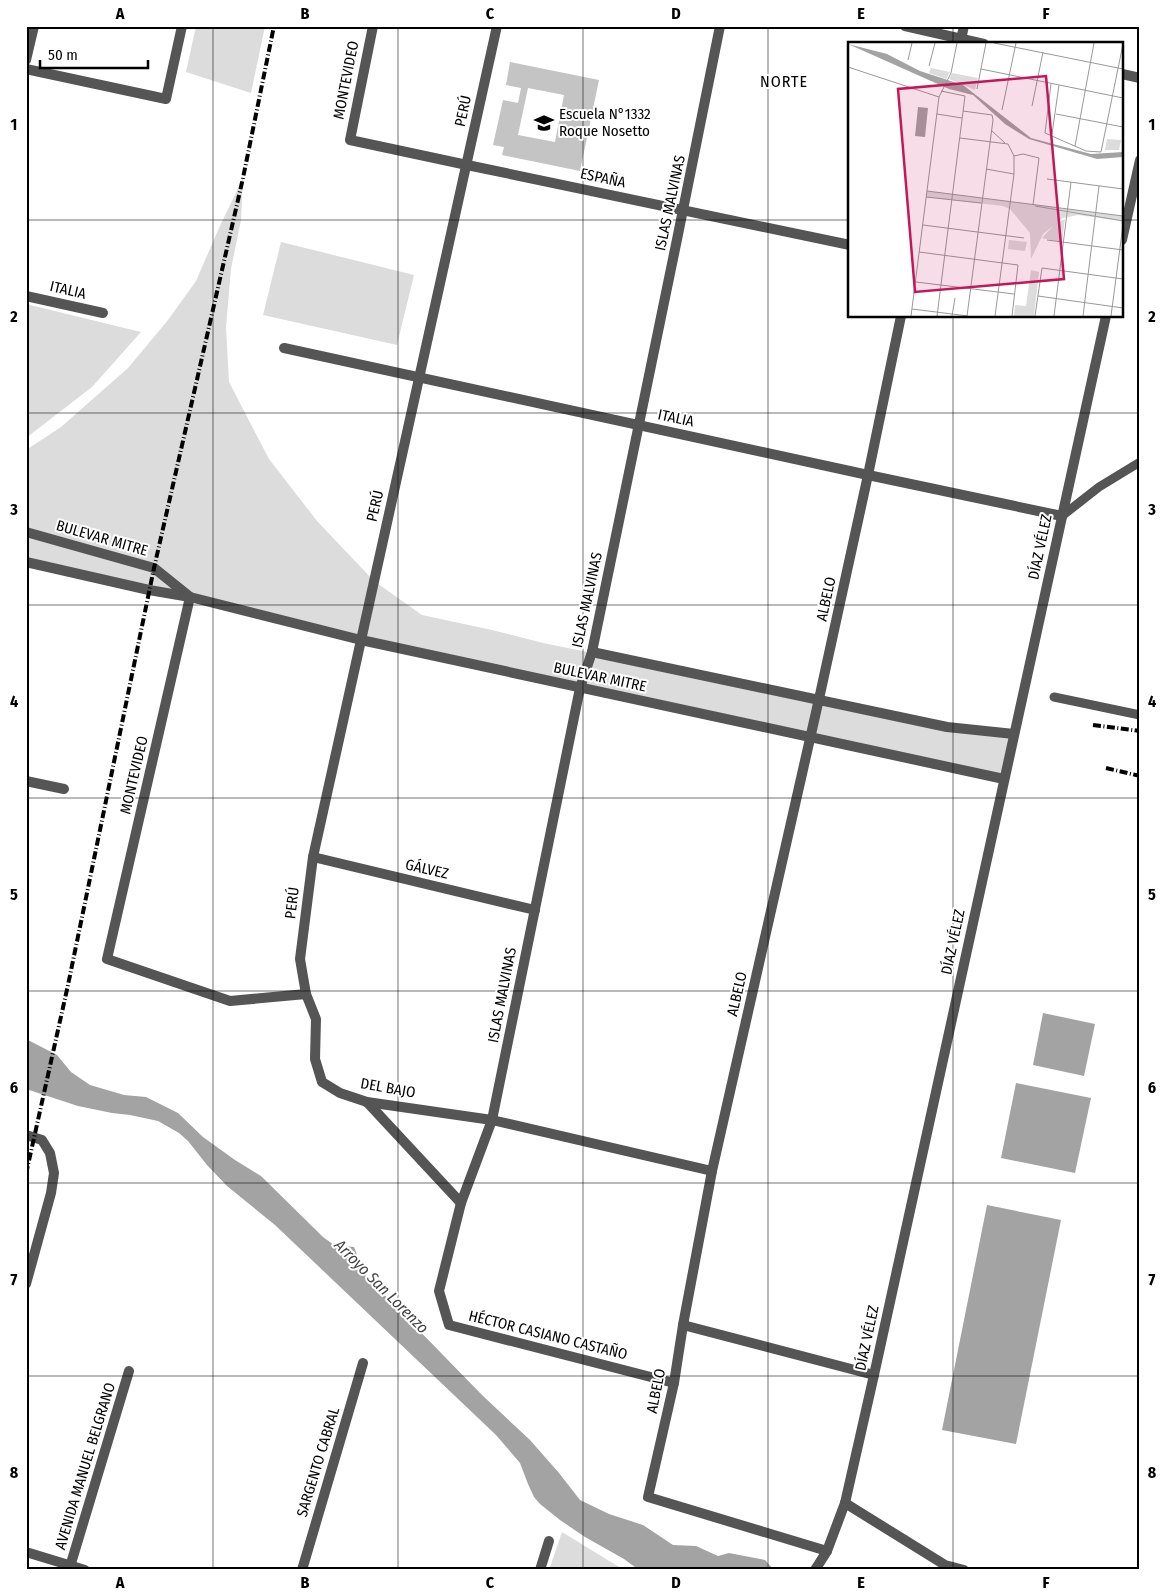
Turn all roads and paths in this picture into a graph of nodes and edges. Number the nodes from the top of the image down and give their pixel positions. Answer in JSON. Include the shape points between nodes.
{"nodes":[{"id":1,"x":34,"y":26,"type":"edge"},
{"id":2,"x":182,"y":26,"type":"edge"},
{"id":3,"x":373,"y":26,"type":"edge"},
{"id":4,"x":497,"y":26,"type":"edge"},
{"id":5,"x":720,"y":26,"type":"edge"},
{"id":6,"x":905,"y":26,"type":"edge"},
{"id":7,"x":964,"y":26,"type":"edge"},
{"id":8,"x":961,"y":41,"type":"edge"},
{"id":9,"x":26,"y":60,"type":"edge"},
{"id":10,"x":26,"y":69,"type":"edge"},
{"id":11,"x":1124,"y":74,"type":"edge"},
{"id":12,"x":1140,"y":78,"type":"edge"},
{"id":13,"x":350,"y":140,"type":"joint"},
{"id":14,"x":1140,"y":160,"type":"edge"},
{"id":15,"x":466,"y":166,"type":"junction"},
{"id":16,"x":684,"y":210,"type":"junction"},
{"id":17,"x":1124,"y":231,"type":"edge"},
{"id":18,"x":848,"y":245,"type":"edge"},
{"id":19,"x":26,"y":296,"type":"edge"},
{"id":20,"x":103,"y":313,"type":"dead end"},
{"id":21,"x":901,"y":318,"type":"edge"},
{"id":22,"x":1106,"y":318,"type":"edge"},
{"id":23,"x":284,"y":348,"type":"dead end"},
{"id":24,"x":419,"y":378,"type":"junction"},
{"id":25,"x":638,"y":425,"type":"junction"},
{"id":26,"x":1140,"y":462,"type":"edge"},
{"id":27,"x":868,"y":475,"type":"junction"},
{"id":28,"x":1062,"y":516,"type":"junction"},
{"id":29,"x":26,"y":532,"type":"edge"},
{"id":30,"x":26,"y":562,"type":"edge"},
{"id":31,"x":190,"y":597,"type":"junction"},
{"id":32,"x":361,"y":640,"type":"junction"},
{"id":33,"x":592,"y":652,"type":"junction"},
{"id":34,"x":580,"y":688,"type":"junction"},
{"id":35,"x":1054,"y":697,"type":"dead end"},
{"id":36,"x":819,"y":699,"type":"junction"},
{"id":37,"x":1140,"y":716,"type":"edge"},
{"id":38,"x":1014,"y":734,"type":"junction"},
{"id":39,"x":810,"y":738,"type":"junction"},
{"id":40,"x":1004,"y":780,"type":"junction"},
{"id":41,"x":26,"y":781,"type":"edge"},
{"id":42,"x":64,"y":789,"type":"dead end"},
{"id":43,"x":313,"y":856,"type":"junction"},
{"id":44,"x":535,"y":910,"type":"junction"},
{"id":45,"x":306,"y":994,"type":"junction"},
{"id":46,"x":367,"y":1102,"type":"junction"},
{"id":47,"x":492,"y":1120,"type":"junction"},
{"id":48,"x":26,"y":1135,"type":"edge"},
{"id":49,"x":712,"y":1172,"type":"junction"},
{"id":50,"x":461,"y":1203,"type":"junction"},
{"id":51,"x":26,"y":1284,"type":"edge"},
{"id":52,"x":439,"y":1291,"type":"joint"},
{"id":53,"x":683,"y":1325,"type":"junction"},
{"id":54,"x":363,"y":1363,"type":"dead end"},
{"id":55,"x":128,"y":1371,"type":"dead end"},
{"id":56,"x":874,"y":1375,"type":"junction"},
{"id":57,"x":674,"y":1383,"type":"junction"},
{"id":58,"x":845,"y":1503,"type":"junction"},
{"id":59,"x":549,"y":1541,"type":"dead end"},
{"id":60,"x":827,"y":1551,"type":"junction"},
{"id":61,"x":26,"y":1552,"type":"edge"},
{"id":62,"x":70,"y":1568,"type":"edge"},
{"id":63,"x":85,"y":1570,"type":"edge"},
{"id":64,"x":302,"y":1570,"type":"edge"},
{"id":65,"x":540,"y":1570,"type":"edge"},
{"id":66,"x":815,"y":1570,"type":"edge"},
{"id":67,"x":964,"y":1570,"type":"edge"}],
"edges":[{"from":1,"to":9,"type":"street"},
{"from":2,"to":10,"type":"street","via":[[166,99]]},
{"from":3,"to":13,"type":"street","name":"MONTEVIDEO"},
{"from":4,"to":15,"type":"street","name":"PERÚ"},
{"from":5,"to":16,"type":"street","name":"ISLAS MALVINAS"},
{"from":6,"to":8,"type":"street"},
{"from":7,"to":8,"type":"street"},
{"from":11,"to":12,"type":"street"},
{"from":13,"to":15,"type":"street","name":"ESPAÑA"},
{"from":14,"to":17,"type":"street"},
{"from":15,"to":16,"type":"street","name":"ESPAÑA"},
{"from":15,"to":24,"type":"street","name":"PERÚ"},
{"from":16,"to":18,"type":"street","name":"ESPAÑA"},
{"from":16,"to":25,"type":"street","name":"ISLAS MALVINAS"},
{"from":19,"to":20,"type":"street","name":"ITALIA"},
{"from":21,"to":27,"type":"street","name":"ALBELO"},
{"from":22,"to":28,"type":"street","name":"DÍAZ VÉLEZ"},
{"from":23,"to":24,"type":"street","name":"ITALIA"},
{"from":24,"to":25,"type":"street","name":"ITALIA"},
{"from":24,"to":32,"type":"street","name":"PERÚ"},
{"from":25,"to":27,"type":"street","name":"ITALIA"},
{"from":25,"to":33,"type":"street","name":"ISLAS MALVINAS"},
{"from":26,"to":28,"type":"lane"},
{"from":27,"to":28,"type":"street","name":"ITALIA"},
{"from":27,"to":36,"type":"street","name":"ALBELO"},
{"from":28,"to":38,"type":"street","name":"DÍAZ VÉLEZ"},
{"from":29,"to":31,"type":"street","name":"BULEVAR MITRE","via":[[154,568]]},
{"from":30,"to":31,"type":"street","name":"BULEVAR MITRE"},
{"from":31,"to":32,"type":"street","name":"BULEVAR MITRE"},
{"from":31,"to":45,"type":"street","name":"MONTEVIDEO","via":[[107,959],[230,1001]]},
{"from":32,"to":34,"type":"street","name":"BULEVAR MITRE"},
{"from":32,"to":43,"type":"street","name":"PERÚ"},
{"from":33,"to":34,"type":"street","name":"ISLAS MALVINAS"},
{"from":33,"to":36,"type":"street","name":"BULEVAR MITRE"},
{"from":34,"to":39,"type":"street","name":"BULEVAR MITRE"},
{"from":34,"to":44,"type":"street","name":"ISLAS MALVINAS"},
{"from":35,"to":37,"type":"lane"},
{"from":36,"to":38,"type":"street","name":"BULEVAR MITRE","via":[[947,727]]},
{"from":36,"to":39,"type":"street","name":"ALBELO"},
{"from":38,"to":40,"type":"street","name":"DÍAZ VÉLEZ"},
{"from":39,"to":40,"type":"street","name":"BULEVAR MITRE"},
{"from":39,"to":49,"type":"street","name":"ALBELO"},
{"from":40,"to":56,"type":"street","name":"DÍAZ VÉLEZ"},
{"from":41,"to":42,"type":"street"},
{"from":43,"to":44,"type":"street","name":"GÁLVEZ"},
{"from":43,"to":45,"type":"street","name":"PERÚ","via":[[300,959]]},
{"from":44,"to":47,"type":"street","name":"ISLAS MALVINAS"},
{"from":45,"to":46,"type":"street","name":"DEL BAJO","via":[[316,1019],[315,1059],[322,1082],[340,1093]]},
{"from":46,"to":47,"type":"street","name":"DEL BAJO"},
{"from":46,"to":50,"type":"street"},
{"from":47,"to":49,"type":"street","name":"DEL BAJO"},
{"from":47,"to":50,"type":"street","name":"ISLAS MALVINAS"},
{"from":48,"to":51,"type":"street","via":[[42,1140],[50,1153],[54,1173]]},
{"from":49,"to":53,"type":"street","name":"ALBELO"},
{"from":50,"to":52,"type":"street","name":"ISLAS MALVINAS"},
{"from":52,"to":57,"type":"street","name":"HÉCTOR CASIANO CASTAÑO","via":[[449,1325]]},
{"from":53,"to":56,"type":"street"},
{"from":53,"to":57,"type":"street","name":"ALBELO"},
{"from":54,"to":64,"type":"street","name":"SARGENTO CABRAL"},
{"from":55,"to":62,"type":"street","name":"AVENIDA MANUEL BELGRANO"},
{"from":56,"to":58,"type":"street","name":"DÍAZ VÉLEZ"},
{"from":57,"to":60,"type":"street","name":"ALBELO","via":[[648,1497]]},
{"from":58,"to":60,"type":"street","name":"DÍAZ VÉLEZ"},
{"from":58,"to":67,"type":"street","via":[[945,1565]]},
{"from":59,"to":65,"type":"street"},
{"from":60,"to":66,"type":"street","name":"DÍAZ VÉLEZ"},
{"from":61,"to":62,"type":"street"},
{"from":62,"to":63,"type":"street"}]}
